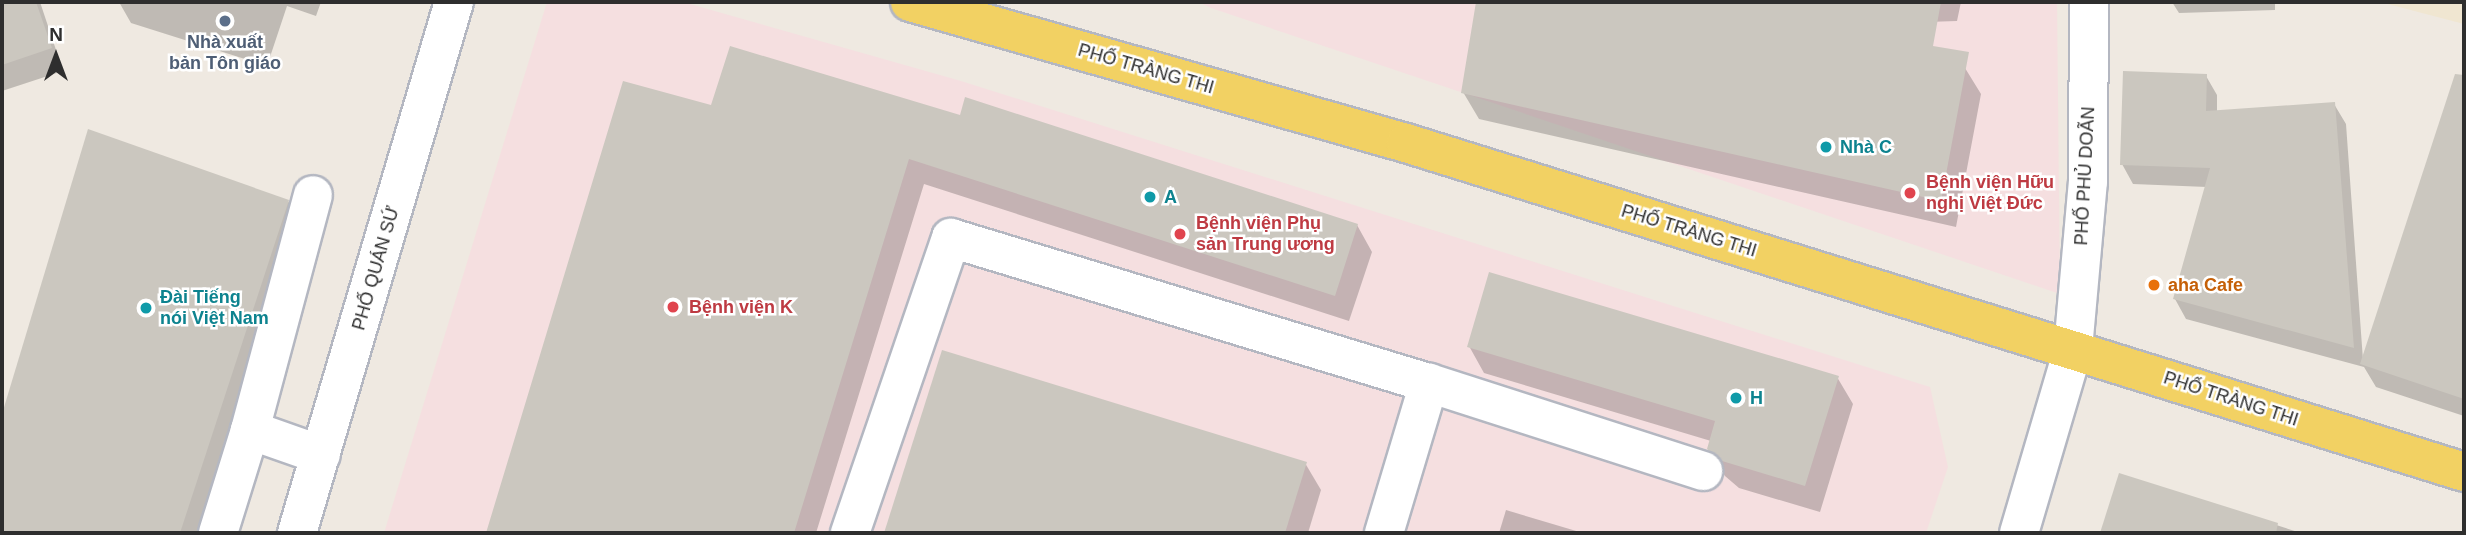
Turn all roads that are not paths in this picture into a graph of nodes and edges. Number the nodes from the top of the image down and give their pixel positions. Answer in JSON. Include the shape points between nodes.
{"nodes":[{"id":1,"x":454,"y":2,"type":"edge"},
{"id":2,"x":910,"y":2,"type":"edge"},
{"id":3,"x":2089,"y":2,"type":"edge"},
{"id":4,"x":313,"y":195,"type":"dead end"},
{"id":5,"x":2073,"y":349,"type":"junction"},
{"id":6,"x":1429,"y":383,"type":"junction"},
{"id":7,"x":250,"y":430,"type":"junction"},
{"id":8,"x":321,"y":455,"type":"junction"},
{"id":9,"x":1703,"y":471,"type":"dead end"},
{"id":10,"x":2464,"y":472,"type":"edge"},
{"id":11,"x":218,"y":533,"type":"edge"},
{"id":12,"x":297,"y":533,"type":"edge"},
{"id":13,"x":850,"y":533,"type":"edge"},
{"id":14,"x":1384,"y":533,"type":"edge"},
{"id":15,"x":2019,"y":533,"type":"edge"}],
"edges":[{"from":1,"to":8,"type":"street","name":"PHỐ QUÁN SỨ"},
{"from":2,"to":5,"type":"main road","name":"PHỐ TRÀNG THI","via":[[1406,143]]},
{"from":3,"to":5,"type":"street","name":"PHỐ PHỦ DOÃN","via":[[2088,182]]},
{"from":4,"to":7,"type":"street"},
{"from":5,"to":10,"type":"main road","name":"PHỐ TRÀNG THI"},
{"from":5,"to":15,"type":"street","name":"PHỐ PHỦ DOÃN"},
{"from":6,"to":9,"type":"street"},
{"from":6,"to":13,"type":"street","via":[[951,238]]},
{"from":6,"to":14,"type":"street"},
{"from":7,"to":8,"type":"street"},
{"from":7,"to":11,"type":"street"},
{"from":8,"to":12,"type":"street","name":"PHỐ QUÁN SỨ"}]}
